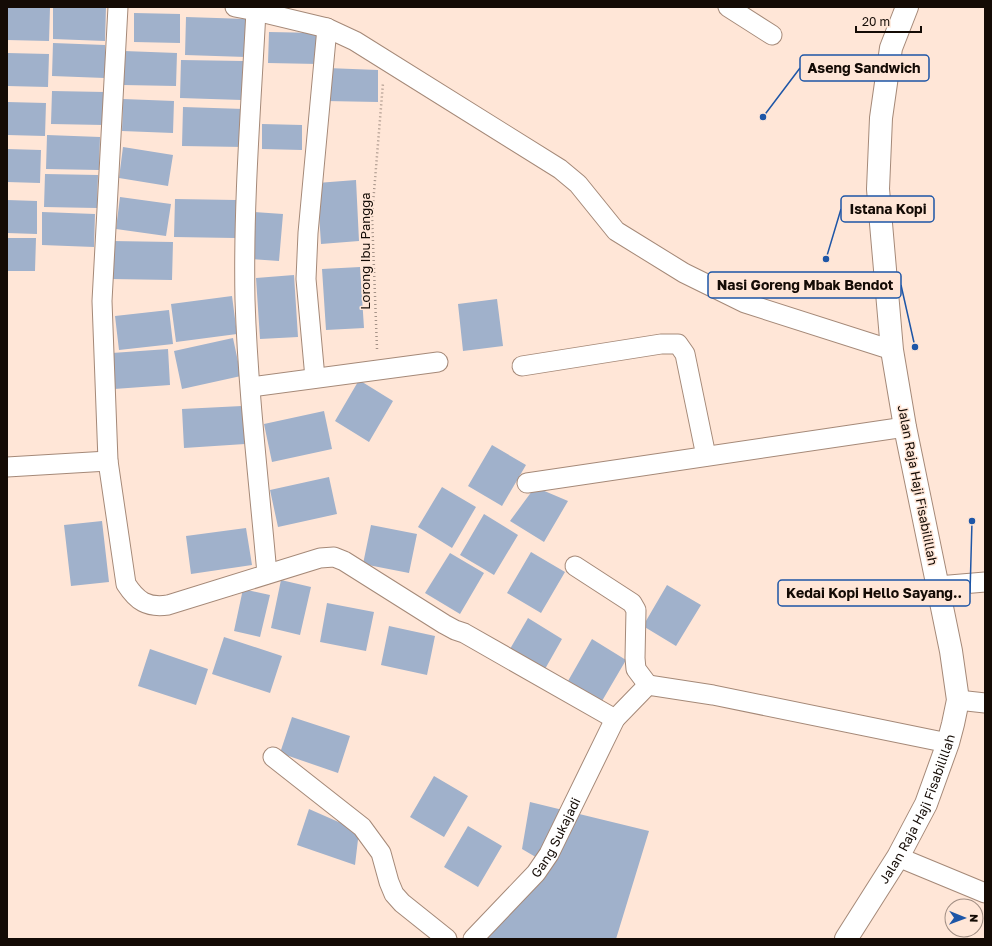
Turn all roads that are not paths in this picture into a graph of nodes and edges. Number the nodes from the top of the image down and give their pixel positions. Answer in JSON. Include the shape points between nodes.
{"nodes":[{"id":1,"x":118,"y":7,"type":"edge"},
{"id":2,"x":235,"y":7,"type":"edge"},
{"id":3,"x":728,"y":7,"type":"edge"},
{"id":4,"x":907,"y":7,"type":"edge"},
{"id":5,"x":256,"y":11,"type":"junction"},
{"id":6,"x":327,"y":28,"type":"junction"},
{"id":7,"x":772,"y":35,"type":"dead end"},
{"id":8,"x":892,"y":350,"type":"junction"},
{"id":9,"x":438,"y":362,"type":"dead end"},
{"id":10,"x":522,"y":366,"type":"dead end"},
{"id":11,"x":315,"y":378,"type":"junction"},
{"id":12,"x":251,"y":387,"type":"junction"},
{"id":13,"x":905,"y":427,"type":"junction"},
{"id":14,"x":706,"y":456,"type":"junction"},
{"id":15,"x":108,"y":461,"type":"junction"},
{"id":16,"x":7,"y":466,"type":"edge"},
{"id":17,"x":527,"y":483,"type":"dead end"},
{"id":18,"x":575,"y":566,"type":"dead end"},
{"id":19,"x":268,"y":574,"type":"junction"},
{"id":20,"x":985,"y":582,"type":"edge"},
{"id":21,"x":938,"y":586,"type":"junction"},
{"id":22,"x":648,"y":685,"type":"junction"},
{"id":23,"x":958,"y":700,"type":"junction"},
{"id":24,"x":985,"y":703,"type":"edge"},
{"id":25,"x":615,"y":719,"type":"junction"},
{"id":26,"x":948,"y":743,"type":"junction"},
{"id":27,"x":273,"y":757,"type":"dead end"},
{"id":28,"x":898,"y":857,"type":"junction"},
{"id":29,"x":985,"y":893,"type":"edge"},
{"id":30,"x":447,"y":939,"type":"edge"},
{"id":31,"x":473,"y":939,"type":"edge"},
{"id":32,"x":846,"y":939,"type":"edge"}],
"edges":[{"from":1,"to":15,"type":"street","via":[[102,301]]},
{"from":2,"to":5,"type":"street"},
{"from":3,"to":7,"type":"street"},
{"from":4,"to":8,"type":"highway","name":"Jalan Raja Haji Fisabilillah","via":[[891,48],[881,126],[878,189]]},
{"from":5,"to":6,"type":"street"},
{"from":5,"to":12,"type":"street","via":[[246,192],[245,301]]},
{"from":6,"to":8,"type":"street","via":[[355,41],[560,169],[578,184],[616,231],[684,273],[745,303]]},
{"from":6,"to":11,"type":"street","via":[[306,279]]},
{"from":8,"to":13,"type":"highway","name":"Jalan Raja Haji Fisabilillah"},
{"from":9,"to":11,"type":"street"},
{"from":10,"to":14,"type":"street","via":[[662,344],[678,344],[685,354]]},
{"from":11,"to":12,"type":"street"},
{"from":12,"to":19,"type":"street"},
{"from":13,"to":14,"type":"street"},
{"from":13,"to":21,"type":"highway","name":"Jalan Raja Haji Fisabilillah"},
{"from":14,"to":17,"type":"street"},
{"from":15,"to":16,"type":"street"},
{"from":15,"to":19,"type":"street","via":[[126,584],[133,596],[142,602],[159,606]]},
{"from":18,"to":22,"type":"street","via":[[632,603],[636,610],[636,669]]},
{"from":19,"to":25,"type":"street","via":[[320,558],[334,557],[344,561],[444,624]]},
{"from":20,"to":21,"type":"street"},
{"from":21,"to":23,"type":"highway","name":"Jalan Raja Haji Fisabilillah"},
{"from":22,"to":25,"type":"street","name":"Gang Sukajadi"},
{"from":22,"to":26,"type":"street","via":[[713,695]]},
{"from":23,"to":24,"type":"street"},
{"from":23,"to":26,"type":"highway","name":"Jalan Raja Haji Fisabilillah"},
{"from":25,"to":31,"type":"street","name":"Gang Sukajadi","via":[[549,854],[536,874]]},
{"from":26,"to":28,"type":"highway","name":"Jalan Raja Haji Fisabilillah","via":[[926,804]]},
{"from":27,"to":30,"type":"street","via":[[362,827],[381,853],[394,894]]},
{"from":28,"to":29,"type":"street"},
{"from":28,"to":32,"type":"highway","name":"Jalan Raja Haji Fisabilillah"}]}
